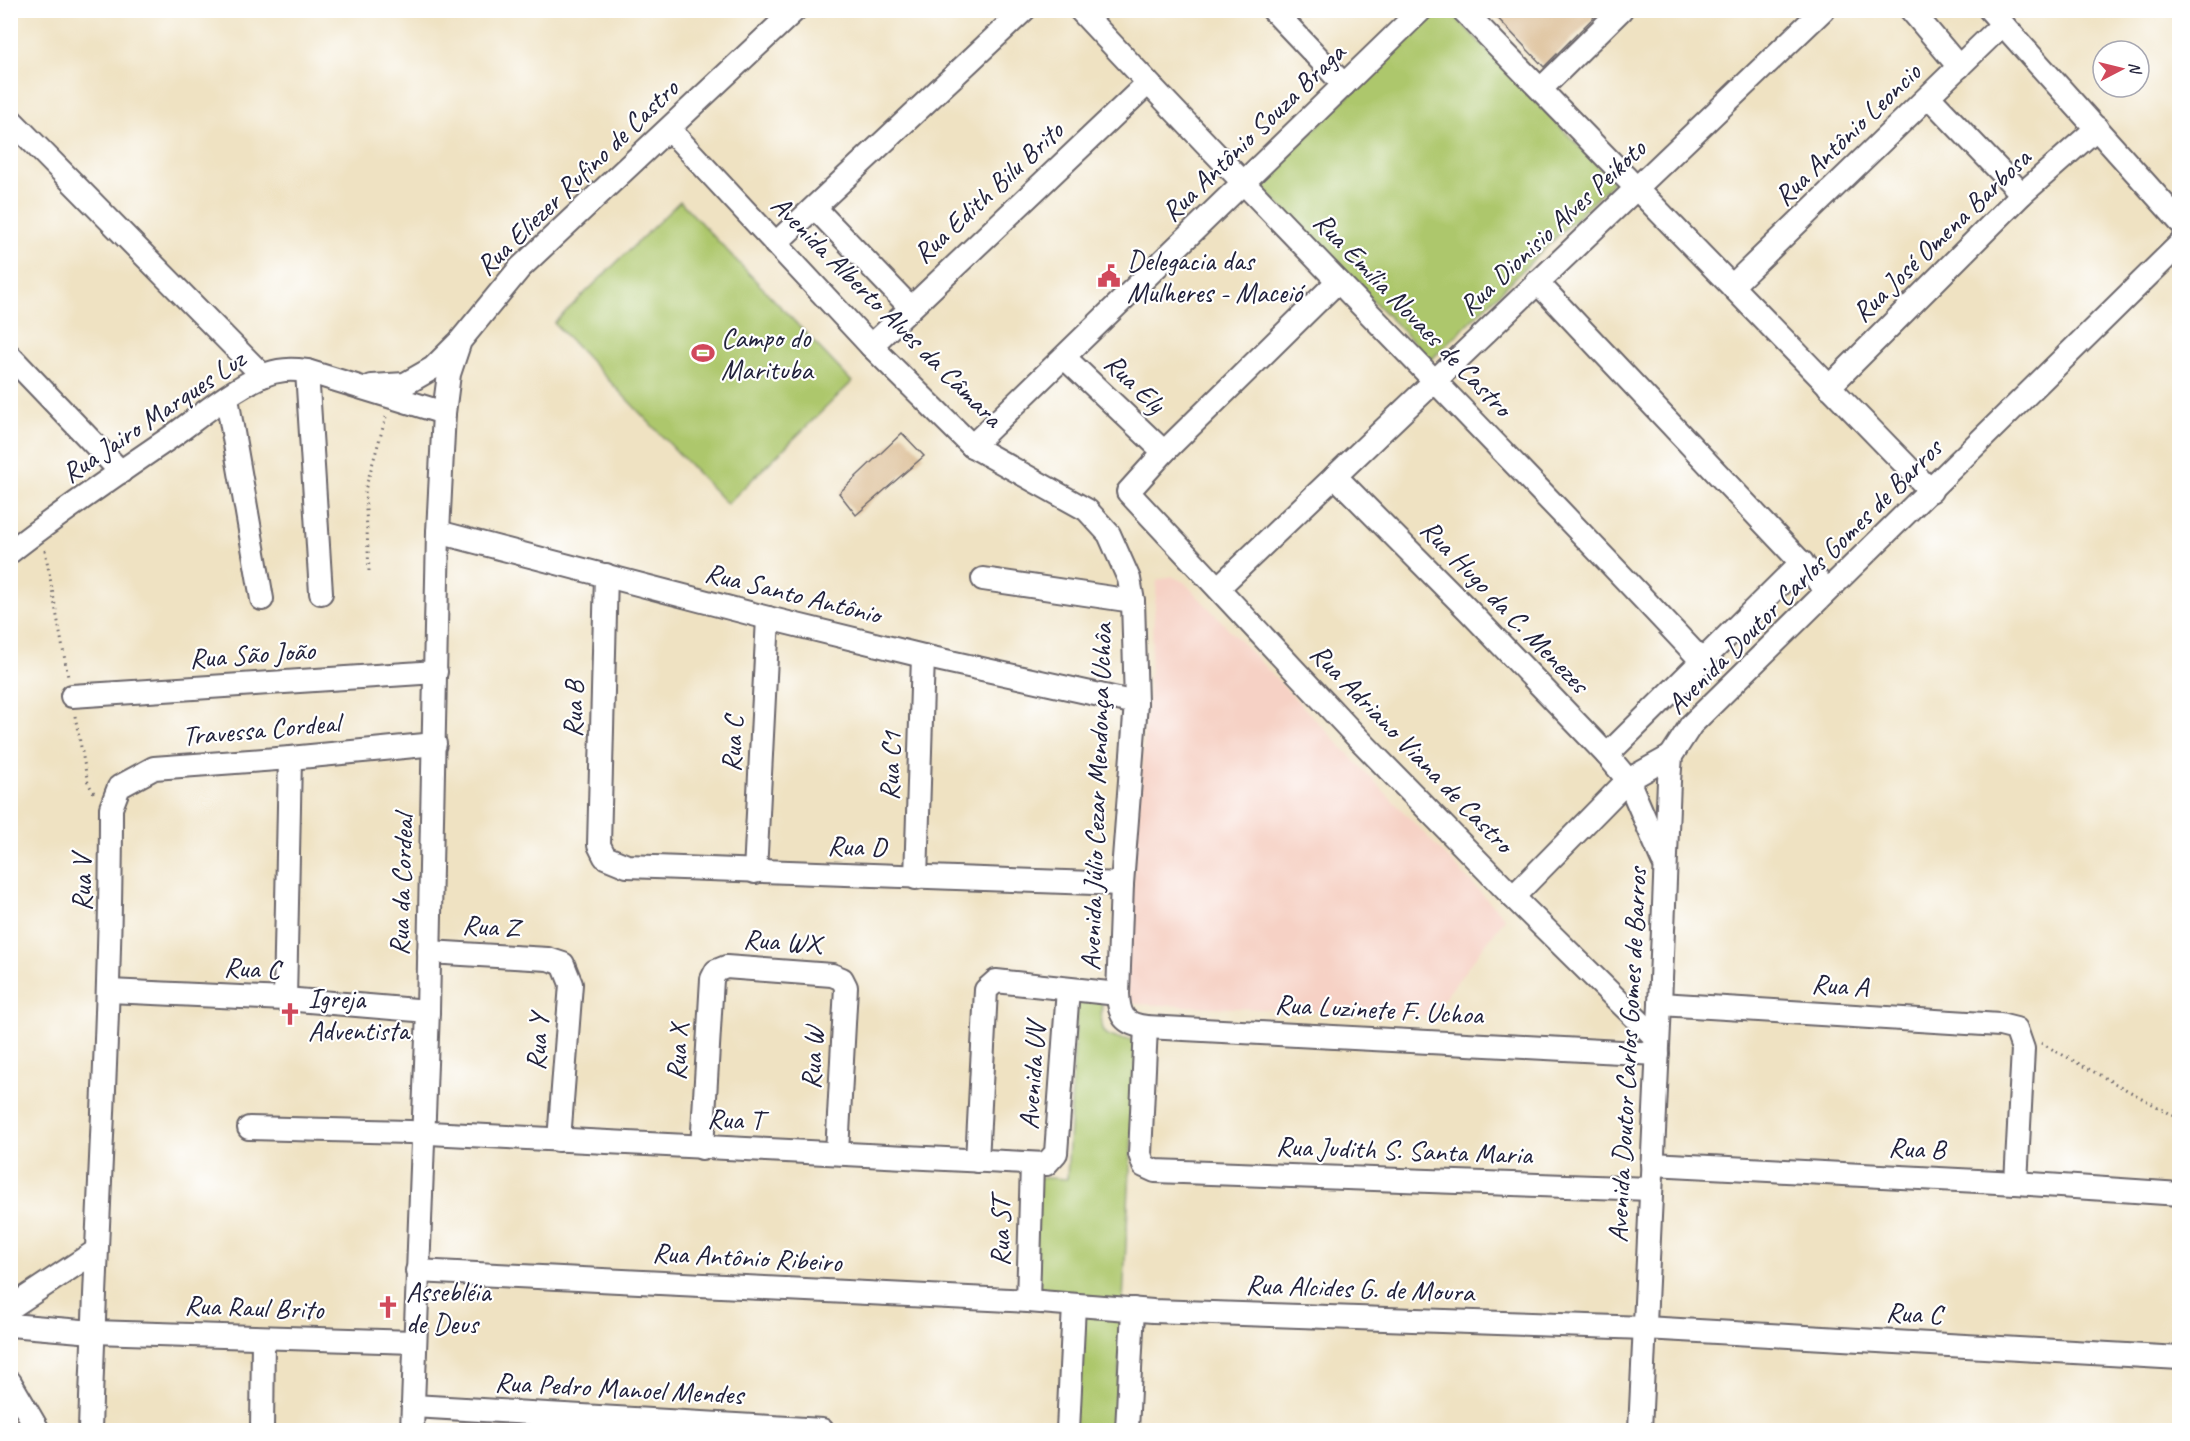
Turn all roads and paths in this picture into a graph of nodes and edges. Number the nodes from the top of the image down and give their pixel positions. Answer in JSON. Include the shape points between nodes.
{"nodes":[{"id":1,"x":795,"y":10,"type":"edge"},
{"id":2,"x":1024,"y":10,"type":"edge"},
{"id":3,"x":1080,"y":10,"type":"edge"},
{"id":4,"x":1273,"y":10,"type":"edge"},
{"id":5,"x":1421,"y":10,"type":"edge"},
{"id":6,"x":1463,"y":10,"type":"edge"},
{"id":7,"x":1621,"y":10,"type":"edge"},
{"id":8,"x":1823,"y":10,"type":"edge"},
{"id":9,"x":1911,"y":10,"type":"edge"},
{"id":10,"x":1997,"y":17,"type":"edge"},
{"id":11,"x":1959,"y":67,"type":"junction"},
{"id":12,"x":1148,"y":83,"type":"junction"},
{"id":13,"x":1344,"y":85,"type":"junction"},
{"id":14,"x":1541,"y":89,"type":"junction"},
{"id":15,"x":1929,"y":97,"type":"junction"},
{"id":16,"x":10,"y":119,"type":"edge"},
{"id":17,"x":2097,"y":128,"type":"junction"},
{"id":18,"x":669,"y":129,"type":"junction"},
{"id":19,"x":1244,"y":182,"type":"junction"},
{"id":20,"x":1637,"y":189,"type":"junction"},
{"id":21,"x":2022,"y":194,"type":"junction"},
{"id":22,"x":815,"y":208,"type":"junction"},
{"id":23,"x":2180,"y":222,"type":"edge"},
{"id":24,"x":775,"y":244,"type":"junction"},
{"id":25,"x":2180,"y":244,"type":"edge"},
{"id":26,"x":1337,"y":282,"type":"junction"},
{"id":27,"x":1537,"y":282,"type":"junction"},
{"id":28,"x":1732,"y":286,"type":"junction"},
{"id":29,"x":910,"y":307,"type":"junction"},
{"id":30,"x":460,"y":341,"type":"junction"},
{"id":31,"x":871,"y":346,"type":"junction"},
{"id":32,"x":10,"y":356,"type":"edge"},
{"id":33,"x":1065,"y":358,"type":"junction"},
{"id":34,"x":307,"y":371,"type":"junction"},
{"id":35,"x":263,"y":376,"type":"junction"},
{"id":36,"x":1435,"y":379,"type":"junction"},
{"id":37,"x":360,"y":387,"type":"junction"},
{"id":38,"x":1829,"y":387,"type":"junction"},
{"id":39,"x":227,"y":398,"type":"junction"},
{"id":40,"x":393,"y":398,"type":"junction"},
{"id":41,"x":444,"y":412,"type":"junction"},
{"id":42,"x":972,"y":446,"type":"junction"},
{"id":43,"x":1164,"y":452,"type":"junction"},
{"id":44,"x":120,"y":472,"type":"junction"},
{"id":45,"x":1335,"y":476,"type":"junction"},
{"id":46,"x":1931,"y":491,"type":"junction"},
{"id":47,"x":41,"y":528,"type":"junction"},
{"id":48,"x":438,"y":532,"type":"junction"},
{"id":49,"x":10,"y":552,"type":"edge"},
{"id":50,"x":1802,"y":562,"type":"junction"},
{"id":51,"x":369,"y":571,"type":"dead end"},
{"id":52,"x":606,"y":575,"type":"junction"},
{"id":53,"x":983,"y":579,"type":"dead end"},
{"id":54,"x":1218,"y":588,"type":"junction"},
{"id":55,"x":1827,"y":590,"type":"junction"},
{"id":56,"x":321,"y":593,"type":"dead end"},
{"id":57,"x":262,"y":599,"type":"dead end"},
{"id":58,"x":1133,"y":602,"type":"junction"},
{"id":59,"x":768,"y":618,"type":"junction"},
{"id":60,"x":923,"y":656,"type":"junction"},
{"id":61,"x":1701,"y":660,"type":"junction"},
{"id":62,"x":436,"y":672,"type":"junction"},
{"id":63,"x":72,"y":696,"type":"junction"},
{"id":64,"x":1136,"y":703,"type":"junction"},
{"id":65,"x":435,"y":744,"type":"junction"},
{"id":66,"x":1607,"y":755,"type":"junction"},
{"id":67,"x":1671,"y":756,"type":"junction"},
{"id":68,"x":290,"y":758,"type":"junction"},
{"id":69,"x":1628,"y":780,"type":"junction"},
{"id":70,"x":111,"y":808,"type":"junction"},
{"id":71,"x":599,"y":845,"type":"joint"},
{"id":72,"x":1665,"y":868,"type":"junction"},
{"id":73,"x":755,"y":872,"type":"junction"},
{"id":74,"x":916,"y":878,"type":"junction"},
{"id":75,"x":1122,"y":884,"type":"junction"},
{"id":76,"x":1513,"y":897,"type":"junction"},
{"id":77,"x":429,"y":952,"type":"junction"},
{"id":78,"x":548,"y":959,"type":"joint"},
{"id":79,"x":726,"y":967,"type":"joint"},
{"id":80,"x":832,"y":975,"type":"joint"},
{"id":81,"x":1068,"y":989,"type":"junction"},
{"id":82,"x":109,"y":991,"type":"junction"},
{"id":83,"x":1118,"y":994,"type":"junction"},
{"id":84,"x":285,"y":999,"type":"junction"},
{"id":85,"x":1660,"y":1004,"type":"junction"},
{"id":86,"x":428,"y":1011,"type":"junction"},
{"id":87,"x":1146,"y":1027,"type":"junction"},
{"id":88,"x":2016,"y":1029,"type":"junction"},
{"id":89,"x":1658,"y":1047,"type":"junction"},
{"id":90,"x":2180,"y":1119,"type":"edge"},
{"id":91,"x":249,"y":1128,"type":"dead end"},
{"id":92,"x":416,"y":1133,"type":"junction"},
{"id":93,"x":559,"y":1140,"type":"junction"},
{"id":94,"x":702,"y":1148,"type":"junction"},
{"id":95,"x":837,"y":1152,"type":"junction"},
{"id":96,"x":977,"y":1161,"type":"junction"},
{"id":97,"x":1039,"y":1164,"type":"junction"},
{"id":98,"x":1652,"y":1164,"type":"junction"},
{"id":99,"x":2016,"y":1183,"type":"junction"},
{"id":100,"x":1651,"y":1189,"type":"junction"},
{"id":101,"x":2180,"y":1194,"type":"edge"},
{"id":102,"x":96,"y":1251,"type":"junction"},
{"id":103,"x":417,"y":1271,"type":"junction"},
{"id":104,"x":1028,"y":1302,"type":"junction"},
{"id":105,"x":1074,"y":1305,"type":"junction"},
{"id":106,"x":10,"y":1308,"type":"edge"},
{"id":107,"x":1133,"y":1309,"type":"junction"},
{"id":108,"x":10,"y":1325,"type":"edge"},
{"id":109,"x":1645,"y":1328,"type":"junction"},
{"id":110,"x":93,"y":1332,"type":"junction"},
{"id":111,"x":263,"y":1338,"type":"junction"},
{"id":112,"x":414,"y":1342,"type":"junction"},
{"id":113,"x":2180,"y":1358,"type":"edge"},
{"id":114,"x":10,"y":1382,"type":"edge"},
{"id":115,"x":413,"y":1406,"type":"junction"},
{"id":116,"x":38,"y":1431,"type":"edge"},
{"id":117,"x":90,"y":1431,"type":"edge"},
{"id":118,"x":262,"y":1431,"type":"edge"},
{"id":119,"x":412,"y":1431,"type":"edge"},
{"id":120,"x":822,"y":1431,"type":"edge"},
{"id":121,"x":1068,"y":1431,"type":"edge"},
{"id":122,"x":1127,"y":1431,"type":"edge"},
{"id":123,"x":1640,"y":1431,"type":"edge"}],
"edges":[{"from":1,"to":18,"type":"street","name":"Rua Eliezer Rufino de Castro"},
{"from":2,"to":22,"type":"street"},
{"from":3,"to":12,"type":"street","name":"Rua Emília Novaes de Castro"},
{"from":4,"to":13,"type":"street"},
{"from":5,"to":13,"type":"street","name":"Rua Antônio Souza Braga"},
{"from":6,"to":14,"type":"street"},
{"from":7,"to":14,"type":"street"},
{"from":8,"to":20,"type":"street","name":"Rua Dionisio Alves Peikoto"},
{"from":9,"to":11,"type":"street"},
{"from":10,"to":11,"type":"street","name":"Rua Antônio Leoncio"},
{"from":10,"to":17,"type":"street"},
{"from":11,"to":15,"type":"street","name":"Rua Antônio Leoncio"},
{"from":12,"to":19,"type":"street","name":"Rua Emília Novaes de Castro"},
{"from":12,"to":29,"type":"street","name":"Rua Edith Bilu Brito"},
{"from":13,"to":19,"type":"street","name":"Rua Antônio Souza Braga"},
{"from":14,"to":20,"type":"street"},
{"from":15,"to":21,"type":"street"},
{"from":15,"to":28,"type":"street","name":"Rua Antônio Leoncio"},
{"from":16,"to":35,"type":"street"},
{"from":17,"to":21,"type":"street","name":"Rua José Omena Barbosa"},
{"from":17,"to":23,"type":"street"},
{"from":18,"to":24,"type":"street","name":"Avenida Alberto Alves da Câmara"},
{"from":18,"to":30,"type":"street","name":"Rua Eliezer Rufino de Castro","via":[[520,268]]},
{"from":19,"to":26,"type":"street","name":"Rua Emília Novaes de Castro"},
{"from":19,"to":33,"type":"street","name":"Rua Antônio Souza Braga"},
{"from":20,"to":27,"type":"street","name":"Rua Dionisio Alves Peikoto"},
{"from":20,"to":28,"type":"street"},
{"from":21,"to":38,"type":"street","name":"Rua José Omena Barbosa"},
{"from":22,"to":24,"type":"street"},
{"from":22,"to":29,"type":"street"},
{"from":24,"to":31,"type":"street","name":"Avenida Alberto Alves da Câmara"},
{"from":25,"to":46,"type":"street","name":"Avenida Doutor Carlos Gomes de Barros"},
{"from":26,"to":36,"type":"street","name":"Rua Emília Novaes de Castro"},
{"from":26,"to":43,"type":"street"},
{"from":27,"to":36,"type":"street","name":"Rua Dionisio Alves Peikoto"},
{"from":27,"to":50,"type":"street"},
{"from":28,"to":38,"type":"street"},
{"from":29,"to":31,"type":"street","name":"Rua Edith Bilu Brito"},
{"from":30,"to":37,"type":"street","via":[[433,368],[405,384]]},
{"from":30,"to":41,"type":"street","name":"Rua Eliezer Rufino de Castro","via":[[449,374]]},
{"from":31,"to":42,"type":"street","name":"Avenida Alberto Alves da Câmara"},
{"from":32,"to":44,"type":"street"},
{"from":33,"to":42,"type":"street","name":"Rua Antônio Souza Braga"},
{"from":33,"to":43,"type":"street","name":"Rua Ely"},
{"from":34,"to":35,"type":"street","name":"Rua Jairo Marques Luz","via":[[286,369]]},
{"from":34,"to":37,"type":"street","name":"Rua Jairo Marques Luz"},
{"from":34,"to":56,"type":"street"},
{"from":35,"to":39,"type":"street","name":"Rua Jairo Marques Luz"},
{"from":36,"to":45,"type":"street","name":"Rua Dionisio Alves Peikoto"},
{"from":36,"to":61,"type":"street","name":"Rua Emília Novaes de Castro"},
{"from":37,"to":40,"type":"street","name":"Rua Jairo Marques Luz"},
{"from":38,"to":46,"type":"street"},
{"from":39,"to":44,"type":"street","name":"Rua Jairo Marques Luz"},
{"from":39,"to":57,"type":"street"},
{"from":40,"to":41,"type":"street","name":"Rua Jairo Marques Luz"},
{"from":40,"to":51,"type":"path","via":[[365,490]]},
{"from":41,"to":48,"type":"street","name":"Rua da Cordeal"},
{"from":42,"to":58,"type":"street","name":"Avenida Alberto Alves da Câmara","via":[[1087,510],[1108,534],[1129,579]]},
{"from":43,"to":54,"type":"street","name":"Rua Adriano Viana de Castro","via":[[1128,492]]},
{"from":44,"to":47,"type":"street","name":"Rua Jairo Marques Luz"},
{"from":45,"to":54,"type":"street","name":"Rua Dionisio Alves Peikoto"},
{"from":45,"to":66,"type":"street","name":"Rua Hugo da C. Menezes"},
{"from":46,"to":55,"type":"street","name":"Avenida Doutor Carlos Gomes de Barros"},
{"from":47,"to":49,"type":"street","name":"Rua Jairo Marques Luz"},
{"from":47,"to":63,"type":"path"},
{"from":48,"to":52,"type":"street","name":"Rua Santo Antônio"},
{"from":48,"to":62,"type":"street","name":"Rua da Cordeal"},
{"from":50,"to":55,"type":"street"},
{"from":50,"to":61,"type":"street"},
{"from":52,"to":59,"type":"street","name":"Rua Santo Antônio"},
{"from":52,"to":71,"type":"street","name":"Rua B"},
{"from":53,"to":58,"type":"street"},
{"from":54,"to":76,"type":"street","name":"Rua Adriano Viana de Castro"},
{"from":55,"to":67,"type":"street","name":"Avenida Doutor Carlos Gomes de Barros","via":[[1691,725]]},
{"from":58,"to":64,"type":"street","name":"Avenida Júlio Cezar Mendonça Uchôa"},
{"from":59,"to":60,"type":"street","name":"Rua Santo Antônio"},
{"from":59,"to":73,"type":"street","name":"Rua C"},
{"from":60,"to":64,"type":"street","name":"Rua Santo Antônio"},
{"from":60,"to":74,"type":"street","name":"Rua C1"},
{"from":61,"to":66,"type":"street"},
{"from":62,"to":63,"type":"street","name":"Rua São João"},
{"from":62,"to":65,"type":"street","name":"Rua da Cordeal"},
{"from":63,"to":70,"type":"path","via":[[88,783],[97,799]]},
{"from":64,"to":75,"type":"street","name":"Avenida Júlio Cezar Mendonça Uchôa"},
{"from":65,"to":68,"type":"street","name":"Travessa Cordeal"},
{"from":65,"to":77,"type":"street","name":"Rua da Cordeal"},
{"from":66,"to":69,"type":"street","name":"Rua Hugo da C. Menezes"},
{"from":67,"to":69,"type":"street"},
{"from":67,"to":72,"type":"street","name":"Avenida Doutor Carlos Gomes de Barros"},
{"from":68,"to":70,"type":"street","name":"Travessa Cordeal","via":[[154,768],[119,787]]},
{"from":68,"to":84,"type":"street"},
{"from":69,"to":72,"type":"street","name":"Rua Hugo da C. Menezes"},
{"from":69,"to":76,"type":"street"},
{"from":70,"to":82,"type":"street","name":"Rua V"},
{"from":71,"to":73,"type":"street","name":"Rua D","via":[[605,857],[627,866]]},
{"from":72,"to":85,"type":"street","name":"Avenida Doutor Carlos Gomes de Barros"},
{"from":73,"to":74,"type":"street","name":"Rua D"},
{"from":74,"to":75,"type":"street","name":"Rua D"},
{"from":75,"to":83,"type":"street","name":"Avenida Júlio Cezar Mendonça Uchôa"},
{"from":76,"to":89,"type":"street","name":"Rua Adriano Viana de Castro"},
{"from":77,"to":78,"type":"street","name":"Rua Z"},
{"from":77,"to":86,"type":"street","name":"Rua da Cordeal"},
{"from":78,"to":93,"type":"street","name":"Rua Y","via":[[562,964],[571,984]]},
{"from":79,"to":80,"type":"street","name":"Rua WX"},
{"from":79,"to":94,"type":"street","name":"Rua X","via":[[716,971],[712,979]]},
{"from":80,"to":95,"type":"street","name":"Rua W","via":[[842,979],[846,987]]},
{"from":81,"to":83,"type":"street"},
{"from":81,"to":96,"type":"street","via":[[996,981],[986,990]]},
{"from":81,"to":97,"type":"street","name":"Avenida UV","via":[[1056,1153]]},
{"from":82,"to":84,"type":"street","name":"Rua C"},
{"from":82,"to":102,"type":"street","name":"Rua V"},
{"from":83,"to":87,"type":"street","name":"Rua Luzinete F. Uchoa","via":[[1119,1009],[1126,1021]]},
{"from":84,"to":86,"type":"street","name":"Rua C"},
{"from":85,"to":88,"type":"street","name":"Rua A","via":[[2000,1024]]},
{"from":85,"to":89,"type":"street","name":"Avenida Doutor Carlos Gomes de Barros"},
{"from":86,"to":92,"type":"street","name":"Rua da Cordeal"},
{"from":87,"to":89,"type":"street","name":"Rua Luzinete F. Uchoa"},
{"from":87,"to":100,"type":"street","name":"Rua Judith S. Santa Maria","via":[[1140,1154],[1144,1166],[1155,1171]]},
{"from":88,"to":90,"type":"path"},
{"from":88,"to":99,"type":"street","via":[[2023,1049]]},
{"from":89,"to":98,"type":"street","name":"Avenida Doutor Carlos Gomes de Barros"},
{"from":91,"to":92,"type":"street","name":"Rua T"},
{"from":92,"to":93,"type":"street","name":"Rua T"},
{"from":92,"to":103,"type":"street","name":"Rua da Cordeal"},
{"from":93,"to":94,"type":"street","name":"Rua T"},
{"from":94,"to":95,"type":"street","name":"Rua T"},
{"from":95,"to":96,"type":"street","name":"Rua T"},
{"from":96,"to":97,"type":"street","name":"Rua T"},
{"from":97,"to":104,"type":"street","name":"Rua ST"},
{"from":98,"to":99,"type":"street","name":"Rua B"},
{"from":98,"to":100,"type":"street","name":"Avenida Doutor Carlos Gomes de Barros"},
{"from":99,"to":101,"type":"street","name":"Rua B"},
{"from":100,"to":109,"type":"street","name":"Avenida Doutor Carlos Gomes de Barros"},
{"from":102,"to":106,"type":"street"},
{"from":102,"to":110,"type":"street"},
{"from":103,"to":104,"type":"street","name":"Rua Antônio Ribeiro"},
{"from":103,"to":112,"type":"street","name":"Rua da Cordeal"},
{"from":104,"to":105,"type":"street","name":"Rua Antônio Ribeiro"},
{"from":105,"to":107,"type":"street","name":"Rua Alcides G. de Moura"},
{"from":105,"to":121,"type":"street"},
{"from":107,"to":109,"type":"street","name":"Rua Alcides G. de Moura"},
{"from":107,"to":122,"type":"street"},
{"from":108,"to":110,"type":"street","name":"Rua Raul Brito"},
{"from":109,"to":113,"type":"street","name":"Rua C"},
{"from":109,"to":123,"type":"street","name":"Avenida Doutor Carlos Gomes de Barros"},
{"from":110,"to":111,"type":"street","name":"Rua Raul Brito"},
{"from":110,"to":117,"type":"street"},
{"from":111,"to":112,"type":"street","name":"Rua Raul Brito"},
{"from":111,"to":118,"type":"street"},
{"from":112,"to":115,"type":"street","name":"Rua da Cordeal"},
{"from":114,"to":116,"type":"street"},
{"from":115,"to":119,"type":"street","name":"Rua da Cordeal"},
{"from":115,"to":120,"type":"street","name":"Rua Pedro Manoel Mendes"}]}
